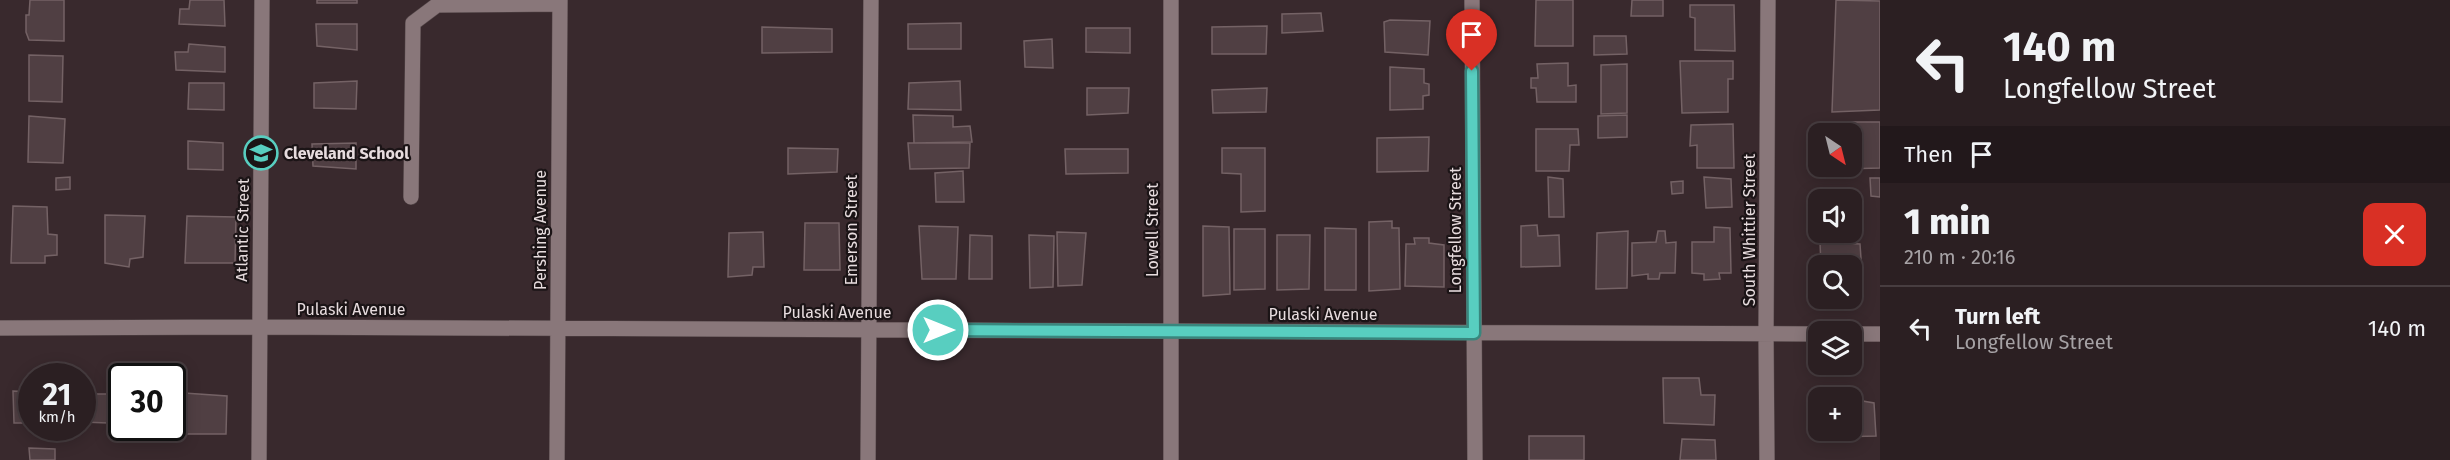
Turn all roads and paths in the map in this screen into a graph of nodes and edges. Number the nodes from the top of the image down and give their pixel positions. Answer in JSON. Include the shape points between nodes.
{"nodes":[{"id":1,"x":262,"y":0,"type":"edge"},
{"id":2,"x":871,"y":0,"type":"edge"},
{"id":3,"x":1171,"y":0,"type":"edge"},
{"id":4,"x":1472,"y":0,"type":"edge"},
{"id":5,"x":1768,"y":0,"type":"edge"},
{"id":6,"x":560,"y":2,"type":"edge"},
{"id":7,"x":411,"y":197,"type":"dead end"},
{"id":8,"x":259,"y":327,"type":"junction"},
{"id":9,"x":0,"y":328,"type":"edge"},
{"id":10,"x":557,"y":328,"type":"junction"},
{"id":11,"x":869,"y":330,"type":"junction"},
{"id":12,"x":1170,"y":331,"type":"junction"},
{"id":13,"x":1474,"y":333,"type":"junction"},
{"id":14,"x":1766,"y":334,"type":"junction"},
{"id":15,"x":1808,"y":334,"type":"edge"},
{"id":16,"x":1862,"y":334,"type":"edge"},
{"id":17,"x":1880,"y":334,"type":"edge"},
{"id":18,"x":260,"y":460,"type":"edge"},
{"id":19,"x":557,"y":460,"type":"edge"},
{"id":20,"x":868,"y":460,"type":"edge"},
{"id":21,"x":1172,"y":460,"type":"edge"},
{"id":22,"x":1475,"y":460,"type":"edge"},
{"id":23,"x":1767,"y":460,"type":"edge"}],
"edges":[{"from":1,"to":8,"type":"street","name":"Atlantic Street"},
{"from":2,"to":11,"type":"street","name":"Emerson Street"},
{"from":3,"to":12,"type":"street","name":"Lowell Street"},
{"from":4,"to":13,"type":"street","name":"Longfellow Street"},
{"from":5,"to":14,"type":"street","name":"South Whittier Street"},
{"from":6,"to":7,"type":"street","via":[[437,5],[413,24]]},
{"from":6,"to":10,"type":"street","name":"Pershing Avenue"},
{"from":8,"to":9,"type":"street","name":"Pulaski Avenue"},
{"from":8,"to":10,"type":"street","name":"Pulaski Avenue"},
{"from":8,"to":18,"type":"street","name":"Atlantic Street"},
{"from":10,"to":11,"type":"street","name":"Pulaski Avenue"},
{"from":10,"to":19,"type":"street","name":"Pershing Avenue"},
{"from":11,"to":12,"type":"street","name":"Pulaski Avenue"},
{"from":11,"to":20,"type":"street","name":"Emerson Street"},
{"from":12,"to":13,"type":"street","name":"Pulaski Avenue"},
{"from":12,"to":21,"type":"street","name":"Lowell Street"},
{"from":13,"to":14,"type":"street","name":"Pulaski Avenue"},
{"from":13,"to":22,"type":"street","name":"Longfellow Street"},
{"from":14,"to":15,"type":"street","name":"Pulaski Avenue"},
{"from":14,"to":23,"type":"street","name":"South Whittier Street"},
{"from":16,"to":17,"type":"street"}]}
